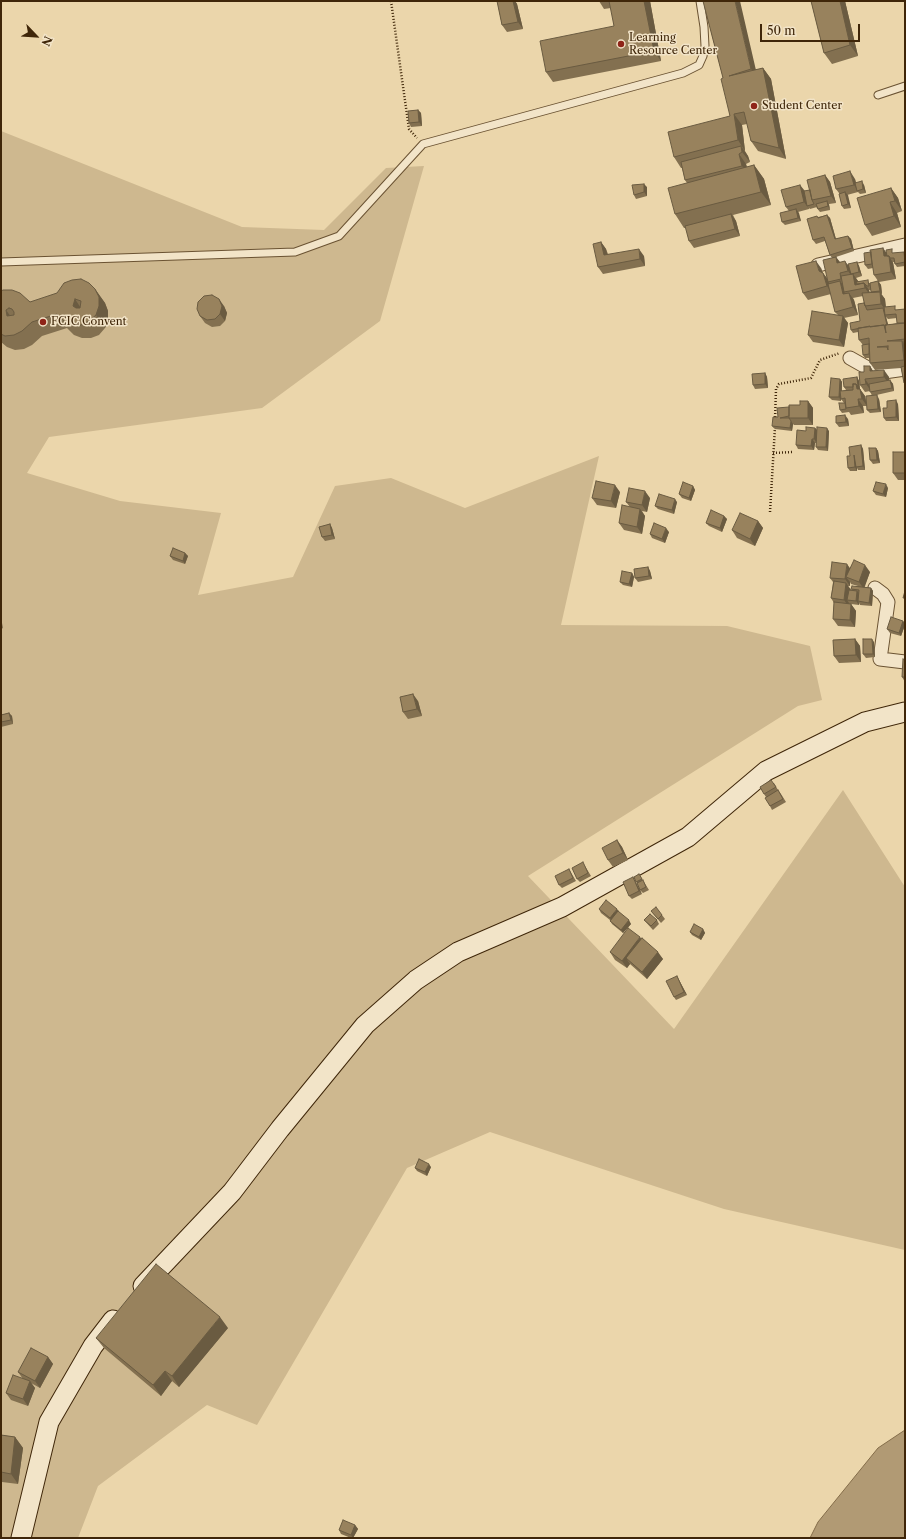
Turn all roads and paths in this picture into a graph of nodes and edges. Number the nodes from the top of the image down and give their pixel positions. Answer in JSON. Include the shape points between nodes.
{"nodes":[{"id":1,"x":391,"y":1,"type":"edge"},
{"id":2,"x":700,"y":1,"type":"edge"},
{"id":3,"x":905,"y":86,"type":"edge"},
{"id":4,"x":878,"y":95,"type":"dead end"},
{"id":5,"x":423,"y":144,"type":"junction"},
{"id":6,"x":905,"y":245,"type":"edge"},
{"id":7,"x":1,"y":262,"type":"edge"},
{"id":8,"x":818,"y":265,"type":"edge"},
{"id":9,"x":850,"y":358,"type":"joint"},
{"id":10,"x":905,"y":369,"type":"edge"},
{"id":11,"x":793,"y":452,"type":"dead end"},
{"id":12,"x":773,"y":453,"type":"junction"},
{"id":13,"x":770,"y":512,"type":"dead end"},
{"id":14,"x":875,"y":588,"type":"dead end"},
{"id":15,"x":905,"y":662,"type":"edge"},
{"id":16,"x":905,"y":712,"type":"edge"},
{"id":17,"x":21,"y":1538,"type":"edge"}],
"edges":[{"from":1,"to":5,"type":"path","via":[[410,129]]},
{"from":2,"to":5,"type":"lane","via":[[704,27],[703,56],[699,65],[691,70]]},
{"from":3,"to":4,"type":"lane"},
{"from":5,"to":7,"type":"lane","via":[[339,236],[295,252]]},
{"from":6,"to":8,"type":"street"},
{"from":9,"to":10,"type":"street","via":[[873,371]]},
{"from":9,"to":12,"type":"path","via":[[837,353],[821,358],[811,378],[777,386]]},
{"from":11,"to":12,"type":"path"},
{"from":12,"to":13,"type":"path"},
{"from":14,"to":15,"type":"street","via":[[888,602],[880,659]]},
{"from":16,"to":17,"type":"street","via":[[865,722],[766,771],[688,837],[562,907],[458,952],[416,980],[365,1025],[232,1192],[127,1303],[93,1346],[49,1422]]}]}
